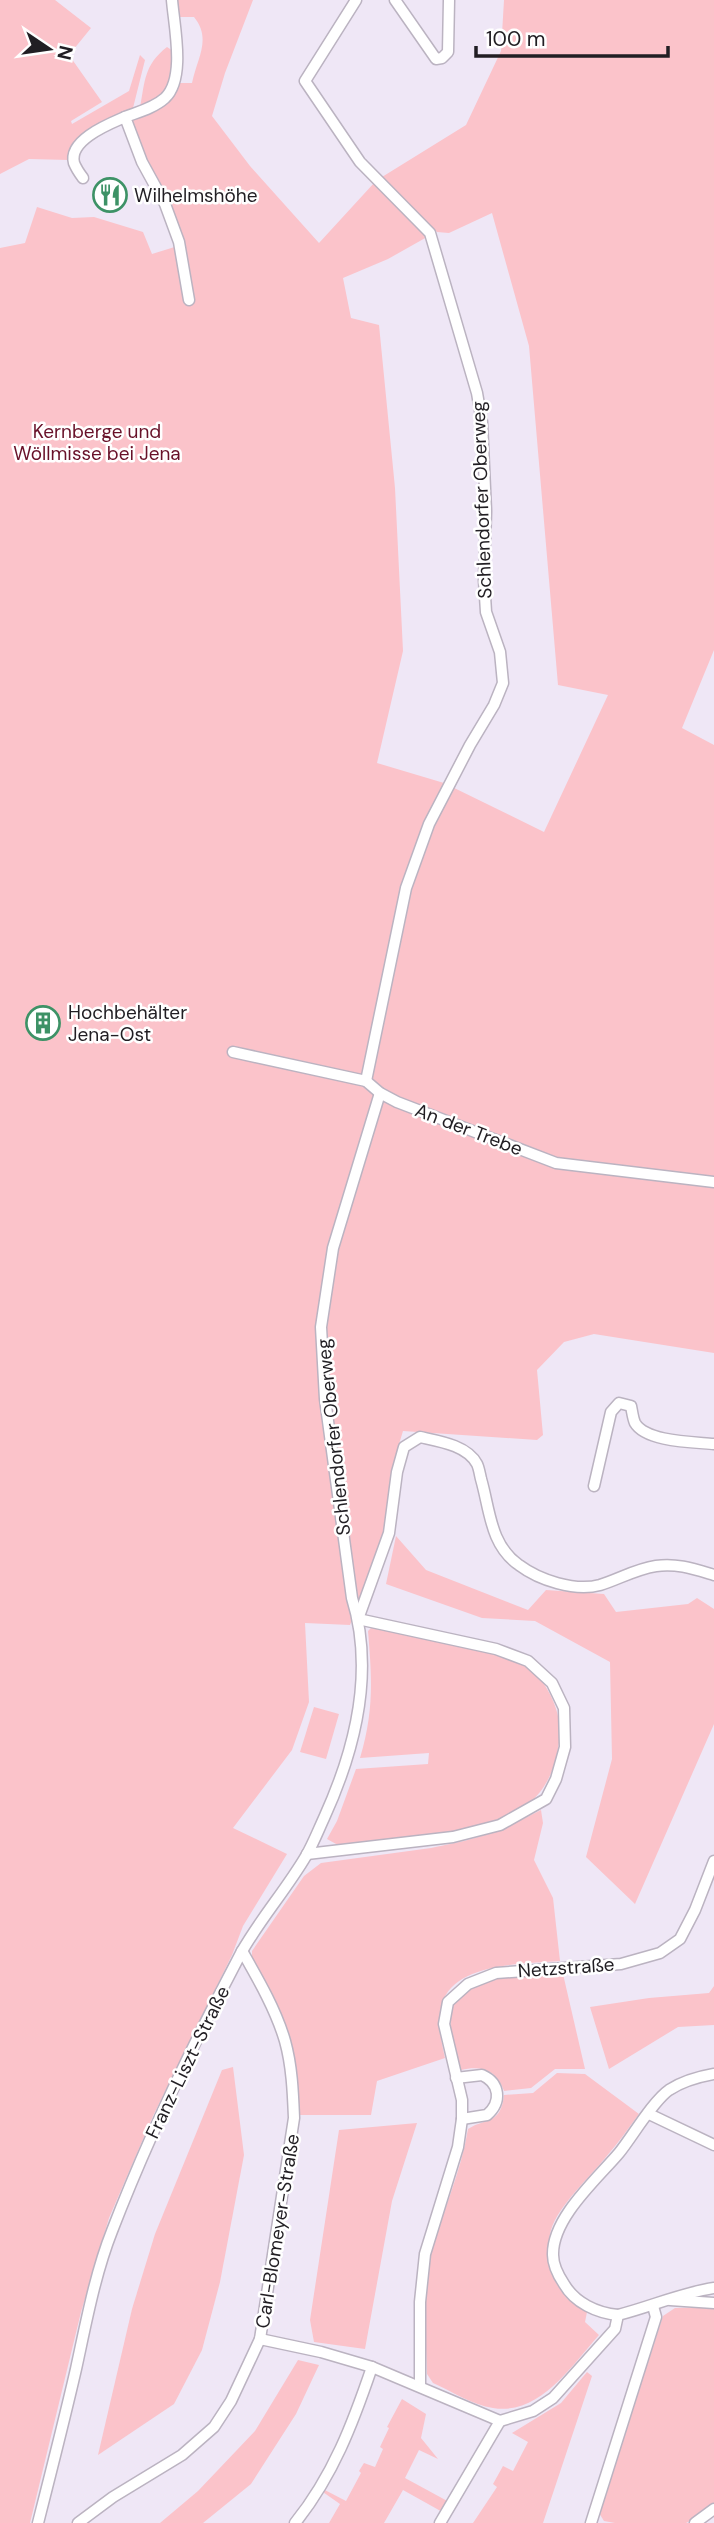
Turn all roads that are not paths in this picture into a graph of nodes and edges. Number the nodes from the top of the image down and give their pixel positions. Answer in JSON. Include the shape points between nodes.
{"nodes":[{"id":1,"x":172,"y":0,"type":"edge"},
{"id":2,"x":356,"y":0,"type":"edge"},
{"id":3,"x":395,"y":0,"type":"edge"},
{"id":4,"x":449,"y":0,"type":"edge"},
{"id":5,"x":125,"y":117,"type":"junction"},
{"id":6,"x":83,"y":178,"type":"dead end"},
{"id":7,"x":189,"y":300,"type":"dead end"},
{"id":8,"x":233,"y":1052,"type":"dead end"},
{"id":9,"x":366,"y":1081,"type":"junction"},
{"id":10,"x":380,"y":1093,"type":"junction"},
{"id":11,"x":714,"y":1182,"type":"edge"},
{"id":12,"x":714,"y":1444,"type":"edge"},
{"id":13,"x":594,"y":1486,"type":"dead end"},
{"id":14,"x":714,"y":1575,"type":"edge"},
{"id":15,"x":358,"y":1619,"type":"junction"},
{"id":16,"x":307,"y":1854,"type":"junction"},
{"id":17,"x":714,"y":1861,"type":"edge"},
{"id":18,"x":242,"y":1951,"type":"junction"},
{"id":19,"x":714,"y":2074,"type":"edge"},
{"id":20,"x":457,"y":2078,"type":"junction"},
{"id":21,"x":649,"y":2113,"type":"junction"},
{"id":22,"x":462,"y":2119,"type":"junction"},
{"id":23,"x":714,"y":2145,"type":"edge"},
{"id":24,"x":714,"y":2288,"type":"edge"},
{"id":25,"x":670,"y":2300,"type":"junction"},
{"id":26,"x":714,"y":2303,"type":"edge"},
{"id":27,"x":653,"y":2306,"type":"junction"},
{"id":28,"x":618,"y":2315,"type":"junction"},
{"id":29,"x":260,"y":2339,"type":"junction"},
{"id":30,"x":372,"y":2367,"type":"junction"},
{"id":31,"x":420,"y":2386,"type":"junction"},
{"id":32,"x":500,"y":2421,"type":"junction"},
{"id":33,"x":714,"y":2509,"type":"edge"},
{"id":34,"x":38,"y":2523,"type":"edge"},
{"id":35,"x":78,"y":2523,"type":"edge"},
{"id":36,"x":295,"y":2523,"type":"edge"},
{"id":37,"x":440,"y":2523,"type":"edge"},
{"id":38,"x":592,"y":2523,"type":"edge"},
{"id":39,"x":695,"y":2523,"type":"edge"}],
"edges":[{"from":1,"to":5,"type":"street","via":[[177,67],[171,91],[154,106]]},
{"from":2,"to":9,"type":"street","name":"Schlendorfer Oberweg","via":[[305,81],[360,162],[430,233],[482,422],[486,612],[500,652],[503,682],[429,824],[406,888]]},
{"from":3,"to":4,"type":"street","via":[[436,59],[448,52]]},
{"from":5,"to":6,"type":"street","via":[[83,140],[74,155]]},
{"from":5,"to":7,"type":"street","via":[[165,204]]},
{"from":8,"to":9,"type":"street","name":"An der Trebe"},
{"from":9,"to":10,"type":"street","name":"An der Trebe"},
{"from":10,"to":11,"type":"street","name":"An der Trebe","via":[[556,1163]]},
{"from":10,"to":15,"type":"street","name":"Schlendorfer Oberweg","via":[[333,1248],[321,1327],[325,1399]]},
{"from":12,"to":13,"type":"street","via":[[645,1433],[635,1423],[631,1406],[619,1403],[611,1412]]},
{"from":14,"to":15,"type":"street","via":[[683,1566],[659,1566],[592,1587],[565,1585],[540,1576],[504,1552],[493,1532],[477,1464],[459,1448],[420,1437],[404,1447],[389,1533]]},
{"from":15,"to":16,"type":"street","name":"Franz-Liszt-Straße","via":[[362,1691],[358,1716],[345,1764]]},
{"from":15,"to":16,"type":"street","via":[[496,1648],[528,1661],[552,1683],[564,1708],[565,1748],[546,1799],[500,1825],[453,1837]]},
{"from":16,"to":18,"type":"street","name":"Franz-Liszt-Straße"},
{"from":17,"to":20,"type":"street","name":"Netzstraße","via":[[680,1939],[660,1953],[621,1964],[496,1973],[455,1994],[448,2002],[444,2024]]},
{"from":18,"to":29,"type":"street","name":"Carl-Blomeyer-Straße","via":[[285,2041],[293,2095],[289,2157]]},
{"from":18,"to":34,"type":"street","name":"Franz-Liszt-Straße","via":[[158,2118],[110,2234]]},
{"from":19,"to":21,"type":"street","via":[[690,2078],[666,2092]]},
{"from":20,"to":22,"type":"street","name":"Netzstraße"},
{"from":20,"to":22,"type":"street","via":[[482,2075],[494,2083],[497,2093],[496,2104],[487,2115]]},
{"from":21,"to":23,"type":"street"},
{"from":21,"to":28,"type":"street","via":[[569,2213],[558,2231],[553,2254],[556,2272],[568,2291],[585,2306]]},
{"from":22,"to":31,"type":"street","name":"Netzstraße","via":[[458,2147],[425,2254]]},
{"from":24,"to":25,"type":"street"},
{"from":25,"to":26,"type":"street"},
{"from":25,"to":27,"type":"street"},
{"from":27,"to":28,"type":"street"},
{"from":27,"to":38,"type":"street","via":[[656,2317]]},
{"from":28,"to":32,"type":"street","via":[[615,2329],[553,2398],[533,2411]]},
{"from":29,"to":30,"type":"street"},
{"from":29,"to":35,"type":"street","name":"Carl-Blomeyer-Straße","via":[[214,2427],[182,2455]]},
{"from":30,"to":31,"type":"street"},
{"from":30,"to":36,"type":"street","via":[[339,2454]]},
{"from":31,"to":32,"type":"street"},
{"from":32,"to":37,"type":"street"},
{"from":33,"to":39,"type":"street"}]}
